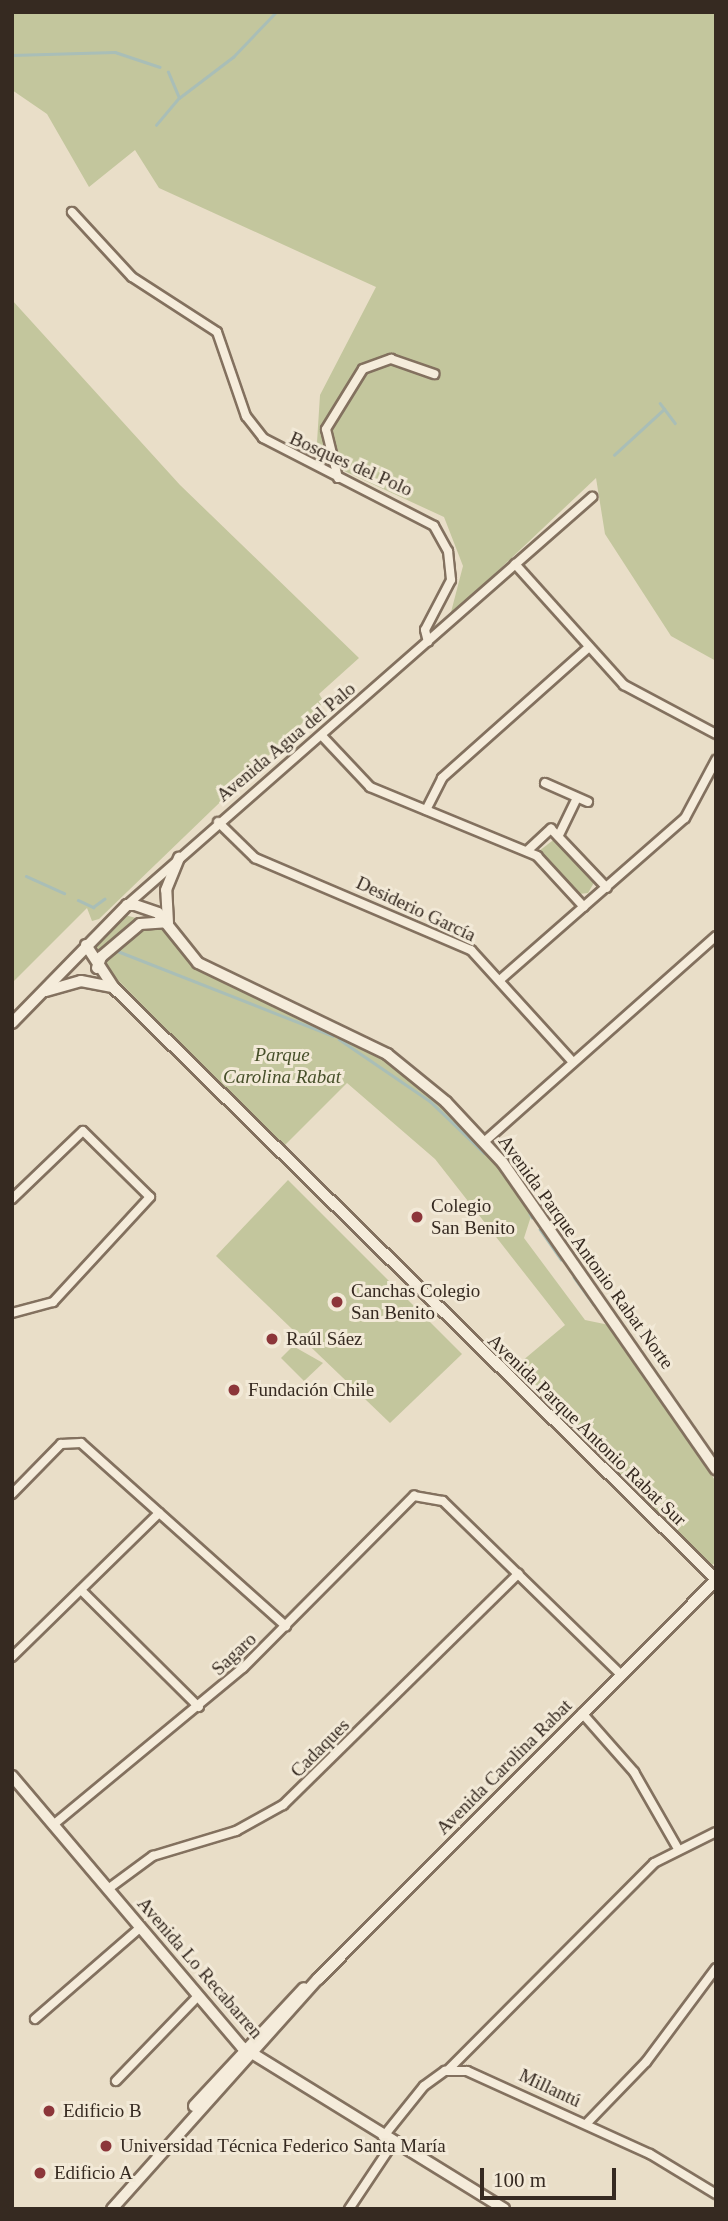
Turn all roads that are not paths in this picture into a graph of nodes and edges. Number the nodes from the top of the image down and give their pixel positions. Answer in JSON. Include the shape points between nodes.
{"nodes":[{"id":1,"x":72,"y":212,"type":"dead end"},
{"id":2,"x":434,"y":374,"type":"dead end"},
{"id":3,"x":338,"y":478,"type":"junction"},
{"id":4,"x":592,"y":497,"type":"dead end"},
{"id":5,"x":515,"y":564,"type":"junction"},
{"id":6,"x":428,"y":642,"type":"junction"},
{"id":7,"x":589,"y":647,"type":"junction"},
{"id":8,"x":716,"y":734,"type":"edge"},
{"id":9,"x":321,"y":736,"type":"junction"},
{"id":10,"x":716,"y":760,"type":"edge"},
{"id":11,"x":545,"y":783,"type":"dead end"},
{"id":12,"x":577,"y":798,"type":"junction"},
{"id":13,"x":588,"y":803,"type":"dead end"},
{"id":14,"x":426,"y":810,"type":"junction"},
{"id":15,"x":218,"y":822,"type":"junction"},
{"id":16,"x":559,"y":835,"type":"junction"},
{"id":17,"x":527,"y":851,"type":"junction"},
{"id":18,"x":179,"y":857,"type":"junction"},
{"id":19,"x":607,"y":888,"type":"junction"},
{"id":20,"x":127,"y":905,"type":"junction"},
{"id":21,"x":584,"y":907,"type":"junction"},
{"id":22,"x":167,"y":924,"type":"junction"},
{"id":23,"x":716,"y":936,"type":"edge"},
{"id":24,"x":86,"y":945,"type":"junction"},
{"id":25,"x":97,"y":968,"type":"junction"},
{"id":26,"x":501,"y":979,"type":"junction"},
{"id":27,"x":114,"y":988,"type":"junction"},
{"id":28,"x":40,"y":994,"type":"junction"},
{"id":29,"x":12,"y":1023,"type":"edge"},
{"id":30,"x":573,"y":1062,"type":"junction"},
{"id":31,"x":484,"y":1142,"type":"junction"},
{"id":32,"x":12,"y":1199,"type":"edge"},
{"id":33,"x":12,"y":1312,"type":"edge"},
{"id":34,"x":716,"y":1469,"type":"edge"},
{"id":35,"x":12,"y":1494,"type":"edge"},
{"id":36,"x":159,"y":1513,"type":"junction"},
{"id":37,"x":518,"y":1574,"type":"junction"},
{"id":38,"x":716,"y":1579,"type":"edge"},
{"id":39,"x":80,"y":1590,"type":"junction"},
{"id":40,"x":286,"y":1626,"type":"junction"},
{"id":41,"x":12,"y":1657,"type":"edge"},
{"id":42,"x":621,"y":1675,"type":"junction"},
{"id":43,"x":199,"y":1707,"type":"junction"},
{"id":44,"x":582,"y":1713,"type":"junction"},
{"id":45,"x":12,"y":1776,"type":"edge"},
{"id":46,"x":53,"y":1825,"type":"junction"},
{"id":47,"x":716,"y":1832,"type":"edge"},
{"id":48,"x":677,"y":1847,"type":"junction"},
{"id":49,"x":108,"y":1889,"type":"junction"},
{"id":50,"x":141,"y":1927,"type":"junction"},
{"id":51,"x":716,"y":1968,"type":"edge"},
{"id":52,"x":198,"y":1996,"type":"junction"},
{"id":53,"x":35,"y":2019,"type":"dead end"},
{"id":54,"x":246,"y":2050,"type":"junction"},
{"id":55,"x":448,"y":2070,"type":"junction"},
{"id":56,"x":116,"y":2081,"type":"dead end"},
{"id":57,"x":587,"y":2123,"type":"junction"},
{"id":58,"x":388,"y":2140,"type":"junction"},
{"id":59,"x":716,"y":2194,"type":"edge"},
{"id":60,"x":112,"y":2209,"type":"edge"},
{"id":61,"x":349,"y":2209,"type":"edge"},
{"id":62,"x":504,"y":2209,"type":"edge"}],
"edges":[{"from":1,"to":3,"type":"street","name":"Bosques del Polo","via":[[132,278],[217,332],[246,416],[262,438]]},
{"from":2,"to":3,"type":"street","via":[[391,359],[363,369],[326,429]]},
{"from":3,"to":6,"type":"street","name":"Bosques del Polo","via":[[419,513],[445,542],[451,580],[425,630]]},
{"from":4,"to":5,"type":"street","name":"Avenida Agua del Palo"},
{"from":5,"to":6,"type":"street","name":"Avenida Agua del Palo"},
{"from":5,"to":7,"type":"street"},
{"from":6,"to":9,"type":"street","name":"Avenida Agua del Palo"},
{"from":7,"to":8,"type":"street","via":[[630,689]]},
{"from":7,"to":14,"type":"street","via":[[442,778]]},
{"from":9,"to":14,"type":"street","via":[[364,783]]},
{"from":9,"to":15,"type":"street","name":"Avenida Agua del Palo"},
{"from":10,"to":19,"type":"street","via":[[689,814]]},
{"from":11,"to":12,"type":"street"},
{"from":12,"to":13,"type":"street"},
{"from":12,"to":16,"type":"street"},
{"from":14,"to":17,"type":"street"},
{"from":15,"to":18,"type":"street","name":"Avenida Agua del Palo"},
{"from":15,"to":26,"type":"street","name":"Desiderio García","via":[[255,858],[462,944]]},
{"from":16,"to":17,"type":"street","via":[[545,829]]},
{"from":16,"to":19,"type":"street"},
{"from":17,"to":21,"type":"street"},
{"from":18,"to":20,"type":"street","name":"Avenida Agua del Palo"},
{"from":18,"to":22,"type":"street","via":[[166,890]]},
{"from":19,"to":21,"type":"street"},
{"from":20,"to":22,"type":"street","name":"Avenida Parque Antonio Rabat Norte","via":[[152,909]]},
{"from":20,"to":24,"type":"street","name":"Avenida Agua del Palo"},
{"from":21,"to":26,"type":"street"},
{"from":22,"to":25,"type":"street","via":[[140,924]]},
{"from":22,"to":31,"type":"street","name":"Avenida Parque Antonio Rabat Norte","via":[[198,963],[387,1054]]},
{"from":23,"to":30,"type":"street"},
{"from":24,"to":25,"type":"street","name":"Avenida Parque Antonio Rabat Sur"},
{"from":24,"to":28,"type":"street","name":"Avenida Agua del Palo"},
{"from":25,"to":27,"type":"street","name":"Avenida Parque Antonio Rabat Sur"},
{"from":26,"to":30,"type":"street","name":"Desiderio García"},
{"from":27,"to":28,"type":"street","via":[[81,981]]},
{"from":27,"to":38,"type":"street","name":"Avenida Parque Antonio Rabat Sur"},
{"from":28,"to":29,"type":"street","name":"Avenida Agua del Palo"},
{"from":30,"to":31,"type":"street"},
{"from":31,"to":34,"type":"street","name":"Avenida Parque Antonio Rabat Norte","via":[[593,1287]]},
{"from":32,"to":33,"type":"street","via":[[83,1130],[150,1197],[58,1298],[28,1312]]},
{"from":35,"to":36,"type":"street","via":[[72,1440]]},
{"from":36,"to":39,"type":"street"},
{"from":36,"to":40,"type":"street"},
{"from":37,"to":40,"type":"street","name":"Sagaro","via":[[443,1501],[424,1494],[403,1503]]},
{"from":37,"to":42,"type":"street"},
{"from":37,"to":49,"type":"street","name":"Cadaques","via":[[283,1805],[236,1831],[153,1856]]},
{"from":38,"to":42,"type":"street","name":"Avenida Carolina Rabat"},
{"from":39,"to":41,"type":"street"},
{"from":39,"to":43,"type":"street"},
{"from":40,"to":43,"type":"street","name":"Sagaro"},
{"from":42,"to":44,"type":"street","name":"Avenida Carolina Rabat"},
{"from":43,"to":46,"type":"street","name":"Sagaro"},
{"from":44,"to":48,"type":"street","via":[[634,1772]]},
{"from":44,"to":54,"type":"street","name":"Avenida Carolina Rabat"},
{"from":45,"to":46,"type":"street","name":"Avenida Lo Recabarren"},
{"from":46,"to":49,"type":"street","name":"Avenida Lo Recabarren"},
{"from":47,"to":48,"type":"street"},
{"from":48,"to":55,"type":"street"},
{"from":49,"to":50,"type":"street","name":"Avenida Lo Recabarren"},
{"from":50,"to":52,"type":"street","name":"Avenida Lo Recabarren"},
{"from":50,"to":53,"type":"street"},
{"from":51,"to":57,"type":"street","via":[[646,2062]]},
{"from":52,"to":54,"type":"street","name":"Avenida Lo Recabarren"},
{"from":52,"to":56,"type":"street"},
{"from":54,"to":58,"type":"street","name":"Avenida Lo Recabarren"},
{"from":54,"to":60,"type":"street","name":"Avenida Carolina Rabat"},
{"from":55,"to":57,"type":"street","name":"Millantú","via":[[494,2080]]},
{"from":55,"to":58,"type":"street","via":[[408,2099]]},
{"from":57,"to":59,"type":"street","name":"Millantú"},
{"from":58,"to":61,"type":"street"},
{"from":58,"to":62,"type":"street","name":"Avenida Lo Recabarren"}]}
